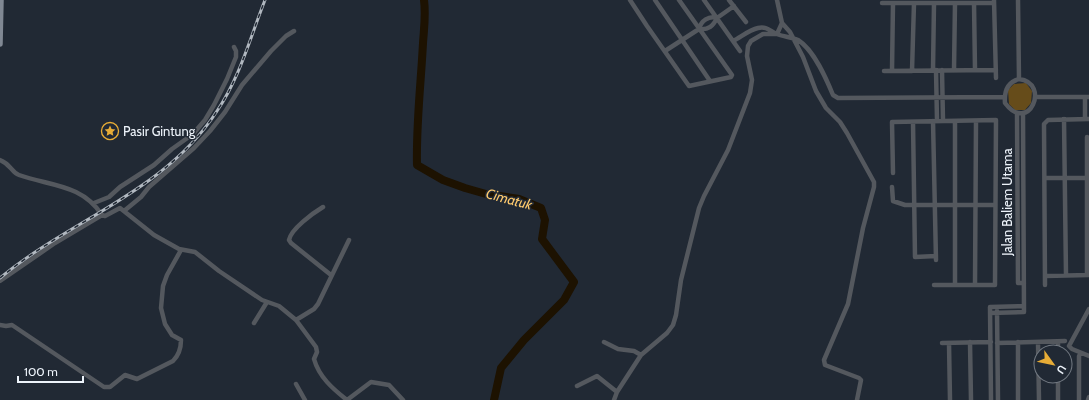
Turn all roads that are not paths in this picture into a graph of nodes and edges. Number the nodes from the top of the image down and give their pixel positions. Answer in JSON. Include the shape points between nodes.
{"nodes":[{"id":1,"x":1,"y":0,"type":"edge"},
{"id":2,"x":630,"y":0,"type":"edge"},
{"id":3,"x":655,"y":0,"type":"edge"},
{"id":4,"x":679,"y":0,"type":"edge"},
{"id":5,"x":704,"y":0,"type":"edge"},
{"id":6,"x":729,"y":0,"type":"edge"},
{"id":7,"x":776,"y":0,"type":"edge"},
{"id":8,"x":1018,"y":0,"type":"edge"},
{"id":9,"x":994,"y":1,"type":"edge"},
{"id":10,"x":882,"y":3,"type":"dead end"},
{"id":11,"x":893,"y":3,"type":"junction"},
{"id":12,"x":914,"y":3,"type":"junction"},
{"id":13,"x":934,"y":3,"type":"junction"},
{"id":14,"x":955,"y":3,"type":"junction"},
{"id":15,"x":974,"y":3,"type":"junction"},
{"id":16,"x":734,"y":6,"type":"junction"},
{"id":17,"x":0,"y":7,"type":"edge"},
{"id":18,"x":717,"y":18,"type":"junction"},
{"id":19,"x":746,"y":22,"type":"dead end"},
{"id":20,"x":782,"y":23,"type":"junction"},
{"id":21,"x":699,"y":29,"type":"junction"},
{"id":22,"x":294,"y":31,"type":"dead end"},
{"id":23,"x":776,"y":34,"type":"junction"},
{"id":24,"x":792,"y":38,"type":"junction"},
{"id":25,"x":682,"y":40,"type":"junction"},
{"id":26,"x":733,"y":41,"type":"junction"},
{"id":27,"x":0,"y":44,"type":"edge"},
{"id":28,"x":234,"y":47,"type":"dead end"},
{"id":29,"x":665,"y":51,"type":"junction"},
{"id":30,"x":740,"y":51,"type":"dead end"},
{"id":31,"x":912,"y":70,"type":"junction"},
{"id":32,"x":935,"y":70,"type":"junction"},
{"id":33,"x":942,"y":70,"type":"junction"},
{"id":34,"x":954,"y":70,"type":"junction"},
{"id":35,"x":975,"y":70,"type":"junction"},
{"id":36,"x":996,"y":70,"type":"junction"},
{"id":37,"x":884,"y":71,"type":"dead end"},
{"id":38,"x":892,"y":71,"type":"junction"},
{"id":39,"x":996,"y":78,"type":"dead end"},
{"id":40,"x":1019,"y":78,"type":"junction"},
{"id":41,"x":710,"y":81,"type":"junction"},
{"id":42,"x":937,"y":97,"type":"junction"},
{"id":43,"x":943,"y":97,"type":"junction"},
{"id":44,"x":1005,"y":97,"type":"junction"},
{"id":45,"x":1035,"y":97,"type":"junction"},
{"id":46,"x":1087,"y":97,"type":"edge"},
{"id":47,"x":1020,"y":114,"type":"junction"},
{"id":48,"x":1064,"y":119,"type":"junction"},
{"id":49,"x":1087,"y":119,"type":"edge"},
{"id":50,"x":935,"y":121,"type":"junction"},
{"id":51,"x":943,"y":121,"type":"junction"},
{"id":52,"x":955,"y":121,"type":"junction"},
{"id":53,"x":976,"y":121,"type":"junction"},
{"id":54,"x":913,"y":122,"type":"junction"},
{"id":55,"x":1087,"y":137,"type":"dead end"},
{"id":56,"x":0,"y":160,"type":"edge"},
{"id":57,"x":893,"y":173,"type":"dead end"},
{"id":58,"x":1045,"y":178,"type":"junction"},
{"id":59,"x":1064,"y":178,"type":"junction"},
{"id":60,"x":1088,"y":178,"type":"edge"},
{"id":61,"x":892,"y":187,"type":"dead end"},
{"id":62,"x":94,"y":203,"type":"junction"},
{"id":63,"x":914,"y":205,"type":"junction"},
{"id":64,"x":935,"y":205,"type":"junction"},
{"id":65,"x":955,"y":205,"type":"junction"},
{"id":66,"x":995,"y":205,"type":"junction"},
{"id":67,"x":975,"y":206,"type":"junction"},
{"id":68,"x":323,"y":207,"type":"dead end"},
{"id":69,"x":124,"y":211,"type":"junction"},
{"id":70,"x":102,"y":215,"type":"junction"},
{"id":71,"x":350,"y":240,"type":"dead end"},
{"id":72,"x":181,"y":250,"type":"junction"},
{"id":73,"x":1066,"y":275,"type":"junction"},
{"id":74,"x":1088,"y":275,"type":"edge"},
{"id":75,"x":331,"y":276,"type":"junction"},
{"id":76,"x":1045,"y":276,"type":"junction"},
{"id":77,"x":0,"y":280,"type":"edge"},
{"id":78,"x":934,"y":285,"type":"dead end"},
{"id":79,"x":955,"y":285,"type":"junction"},
{"id":80,"x":974,"y":285,"type":"junction"},
{"id":81,"x":1045,"y":285,"type":"dead end"},
{"id":82,"x":267,"y":302,"type":"junction"},
{"id":83,"x":1089,"y":309,"type":"edge"},
{"id":84,"x":997,"y":310,"type":"junction"},
{"id":85,"x":990,"y":313,"type":"junction"},
{"id":86,"x":296,"y":320,"type":"junction"},
{"id":87,"x":254,"y":323,"type":"dead end"},
{"id":88,"x":0,"y":325,"type":"edge"},
{"id":89,"x":1065,"y":341,"type":"dead end"},
{"id":90,"x":604,"y":342,"type":"dead end"},
{"id":91,"x":942,"y":342,"type":"dead end"},
{"id":92,"x":949,"y":342,"type":"junction"},
{"id":93,"x":970,"y":342,"type":"junction"},
{"id":94,"x":991,"y":342,"type":"junction"},
{"id":95,"x":1018,"y":342,"type":"junction"},
{"id":96,"x":1038,"y":342,"type":"junction"},
{"id":97,"x":1058,"y":342,"type":"joint"},
{"id":98,"x":997,"y":343,"type":"junction"},
{"id":99,"x":641,"y":356,"type":"junction"},
{"id":100,"x":1079,"y":356,"type":"dead end"},
{"id":101,"x":1089,"y":356,"type":"edge"},
{"id":102,"x":296,"y":384,"type":"dead end"},
{"id":103,"x":1058,"y":384,"type":"edge"},
{"id":104,"x":577,"y":386,"type":"dead end"},
{"id":105,"x":617,"y":392,"type":"junction"},
{"id":106,"x":1089,"y":397,"type":"edge"},
{"id":107,"x":305,"y":400,"type":"edge"},
{"id":108,"x":347,"y":400,"type":"edge"},
{"id":109,"x":403,"y":400,"type":"edge"},
{"id":110,"x":614,"y":400,"type":"edge"},
{"id":111,"x":857,"y":400,"type":"edge"},
{"id":112,"x":950,"y":400,"type":"edge"},
{"id":113,"x":971,"y":400,"type":"edge"},
{"id":114,"x":991,"y":400,"type":"edge"},
{"id":115,"x":998,"y":400,"type":"edge"},
{"id":116,"x":1018,"y":400,"type":"edge"},
{"id":117,"x":1039,"y":400,"type":"edge"},
{"id":118,"x":1058,"y":400,"type":"edge"},
{"id":119,"x":1079,"y":400,"type":"edge"},
{"id":120,"x":1088,"y":400,"type":"edge"}],
"edges":[{"from":1,"to":17,"type":"main road"},
{"from":2,"to":29,"type":"street"},
{"from":3,"to":25,"type":"street"},
{"from":4,"to":21,"type":"street"},
{"from":5,"to":18,"type":"street"},
{"from":6,"to":16,"type":"street"},
{"from":7,"to":20,"type":"street"},
{"from":8,"to":40,"type":"street"},
{"from":9,"to":15,"type":"street"},
{"from":9,"to":36,"type":"street"},
{"from":10,"to":11,"type":"street"},
{"from":11,"to":12,"type":"street"},
{"from":11,"to":38,"type":"street"},
{"from":12,"to":13,"type":"street"},
{"from":12,"to":31,"type":"street"},
{"from":13,"to":14,"type":"street"},
{"from":13,"to":32,"type":"street"},
{"from":14,"to":15,"type":"street"},
{"from":14,"to":34,"type":"street"},
{"from":15,"to":35,"type":"street"},
{"from":16,"to":18,"type":"street"},
{"from":16,"to":19,"type":"street"},
{"from":17,"to":27,"type":"main road"},
{"from":18,"to":21,"type":"street","via":[[709,28]]},
{"from":18,"to":21,"type":"street","via":[[713,16],[706,19]]},
{"from":18,"to":26,"type":"street"},
{"from":20,"to":23,"type":"street"},
{"from":20,"to":24,"type":"street"},
{"from":21,"to":25,"type":"street"},
{"from":21,"to":41,"type":"street","via":[[732,76]]},
{"from":22,"to":69,"type":"street","via":[[271,50],[242,85],[225,112],[194,148]]},
{"from":23,"to":24,"type":"street"},
{"from":23,"to":26,"type":"street","via":[[768,28],[759,28]]},
{"from":23,"to":99,"type":"street","via":[[763,34],[748,45],[747,56],[752,80],[750,93],[728,150],[699,208],[681,280],[675,320],[667,333]]},
{"from":24,"to":42,"type":"street","via":[[810,50],[835,97]]},
{"from":24,"to":111,"type":"street","via":[[821,100],[847,133],[874,182],[848,304],[824,360],[825,365],[860,378]]},
{"from":25,"to":29,"type":"street"},
{"from":25,"to":41,"type":"street"},
{"from":26,"to":30,"type":"street"},
{"from":28,"to":62,"type":"street","via":[[236,58],[227,79],[214,106],[193,134],[154,165],[120,186],[108,197]]},
{"from":29,"to":41,"type":"street","via":[[689,86]]},
{"from":31,"to":32,"type":"street"},
{"from":31,"to":38,"type":"street"},
{"from":32,"to":33,"type":"street"},
{"from":32,"to":42,"type":"street"},
{"from":33,"to":34,"type":"street"},
{"from":33,"to":43,"type":"street"},
{"from":34,"to":35,"type":"street"},
{"from":35,"to":36,"type":"street"},
{"from":36,"to":39,"type":"street"},
{"from":37,"to":38,"type":"street"},
{"from":40,"to":44,"type":"street","via":[[1009,85]]},
{"from":40,"to":45,"type":"street","via":[[1030,83]]},
{"from":42,"to":43,"type":"street"},
{"from":42,"to":50,"type":"street"},
{"from":43,"to":44,"type":"street"},
{"from":43,"to":51,"type":"street"},
{"from":44,"to":47,"type":"street","via":[[1008,106]]},
{"from":45,"to":46,"type":"street"},
{"from":45,"to":47,"type":"street","via":[[1032,108]]},
{"from":46,"to":49,"type":"street"},
{"from":47,"to":84,"type":"street","name":"Jalan Baliem Utama","via":[[1018,284],[1024,283],[1024,309]]},
{"from":48,"to":49,"type":"street"},
{"from":48,"to":58,"type":"street","via":[[1048,120],[1044,124]]},
{"from":48,"to":59,"type":"street"},
{"from":50,"to":51,"type":"street"},
{"from":50,"to":54,"type":"street"},
{"from":50,"to":64,"type":"street"},
{"from":51,"to":52,"type":"street"},
{"from":52,"to":53,"type":"street"},
{"from":52,"to":65,"type":"street"},
{"from":53,"to":66,"type":"street","via":[[996,120]]},
{"from":53,"to":67,"type":"street"},
{"from":54,"to":57,"type":"street","via":[[892,122]]},
{"from":54,"to":63,"type":"street"},
{"from":55,"to":60,"type":"street"},
{"from":56,"to":62,"type":"street","via":[[8,163],[17,174],[65,187]]},
{"from":58,"to":59,"type":"street"},
{"from":58,"to":76,"type":"street"},
{"from":59,"to":60,"type":"street"},
{"from":59,"to":73,"type":"street"},
{"from":60,"to":74,"type":"street"},
{"from":61,"to":63,"type":"street","via":[[893,201]]},
{"from":62,"to":70,"type":"street"},
{"from":63,"to":64,"type":"street"},
{"from":63,"to":64,"type":"street","via":[[915,256],[936,258]]},
{"from":64,"to":65,"type":"street"},
{"from":65,"to":67,"type":"street"},
{"from":65,"to":79,"type":"street"},
{"from":66,"to":67,"type":"street"},
{"from":66,"to":80,"type":"street","via":[[995,284]]},
{"from":67,"to":80,"type":"street"},
{"from":68,"to":75,"type":"street","via":[[310,215],[289,240]]},
{"from":69,"to":70,"type":"street","via":[[119,208],[105,216]]},
{"from":69,"to":72,"type":"street","via":[[154,235]]},
{"from":70,"to":77,"type":"street"},
{"from":71,"to":75,"type":"street"},
{"from":72,"to":82,"type":"street","via":[[195,252],[236,283]]},
{"from":72,"to":88,"type":"street","via":[[164,281],[161,308],[165,324],[172,334],[182,340],[180,353],[172,361],[137,379],[125,375],[110,387],[104,387],[12,325]]},
{"from":73,"to":74,"type":"street"},
{"from":73,"to":76,"type":"street"},
{"from":75,"to":86,"type":"street","via":[[316,307]]},
{"from":76,"to":81,"type":"street"},
{"from":78,"to":79,"type":"street"},
{"from":79,"to":80,"type":"street"},
{"from":82,"to":86,"type":"street","via":[[277,304]]},
{"from":82,"to":87,"type":"street"},
{"from":83,"to":101,"type":"street","via":[[1069,346]]},
{"from":84,"to":85,"type":"street"},
{"from":84,"to":85,"type":"street","via":[[990,307]]},
{"from":84,"to":98,"type":"street"},
{"from":85,"to":94,"type":"street"},
{"from":86,"to":108,"type":"street","via":[[316,347],[314,359],[322,375],[332,388]]},
{"from":89,"to":97,"type":"street"},
{"from":90,"to":99,"type":"street"},
{"from":91,"to":92,"type":"street"},
{"from":92,"to":93,"type":"street"},
{"from":92,"to":112,"type":"street"},
{"from":93,"to":94,"type":"street"},
{"from":93,"to":113,"type":"street"},
{"from":94,"to":114,"type":"street"},
{"from":95,"to":96,"type":"street"},
{"from":95,"to":98,"type":"street"},
{"from":95,"to":116,"type":"street"},
{"from":96,"to":97,"type":"street"},
{"from":96,"to":117,"type":"street"},
{"from":98,"to":115,"type":"street"},
{"from":99,"to":105,"type":"street"},
{"from":100,"to":119,"type":"street"},
{"from":102,"to":107,"type":"street"},
{"from":103,"to":118,"type":"street"},
{"from":104,"to":105,"type":"street","via":[[597,376]]},
{"from":105,"to":110,"type":"street"},
{"from":106,"to":120,"type":"street"},
{"from":108,"to":109,"type":"street","via":[[371,382],[389,385]]}]}
